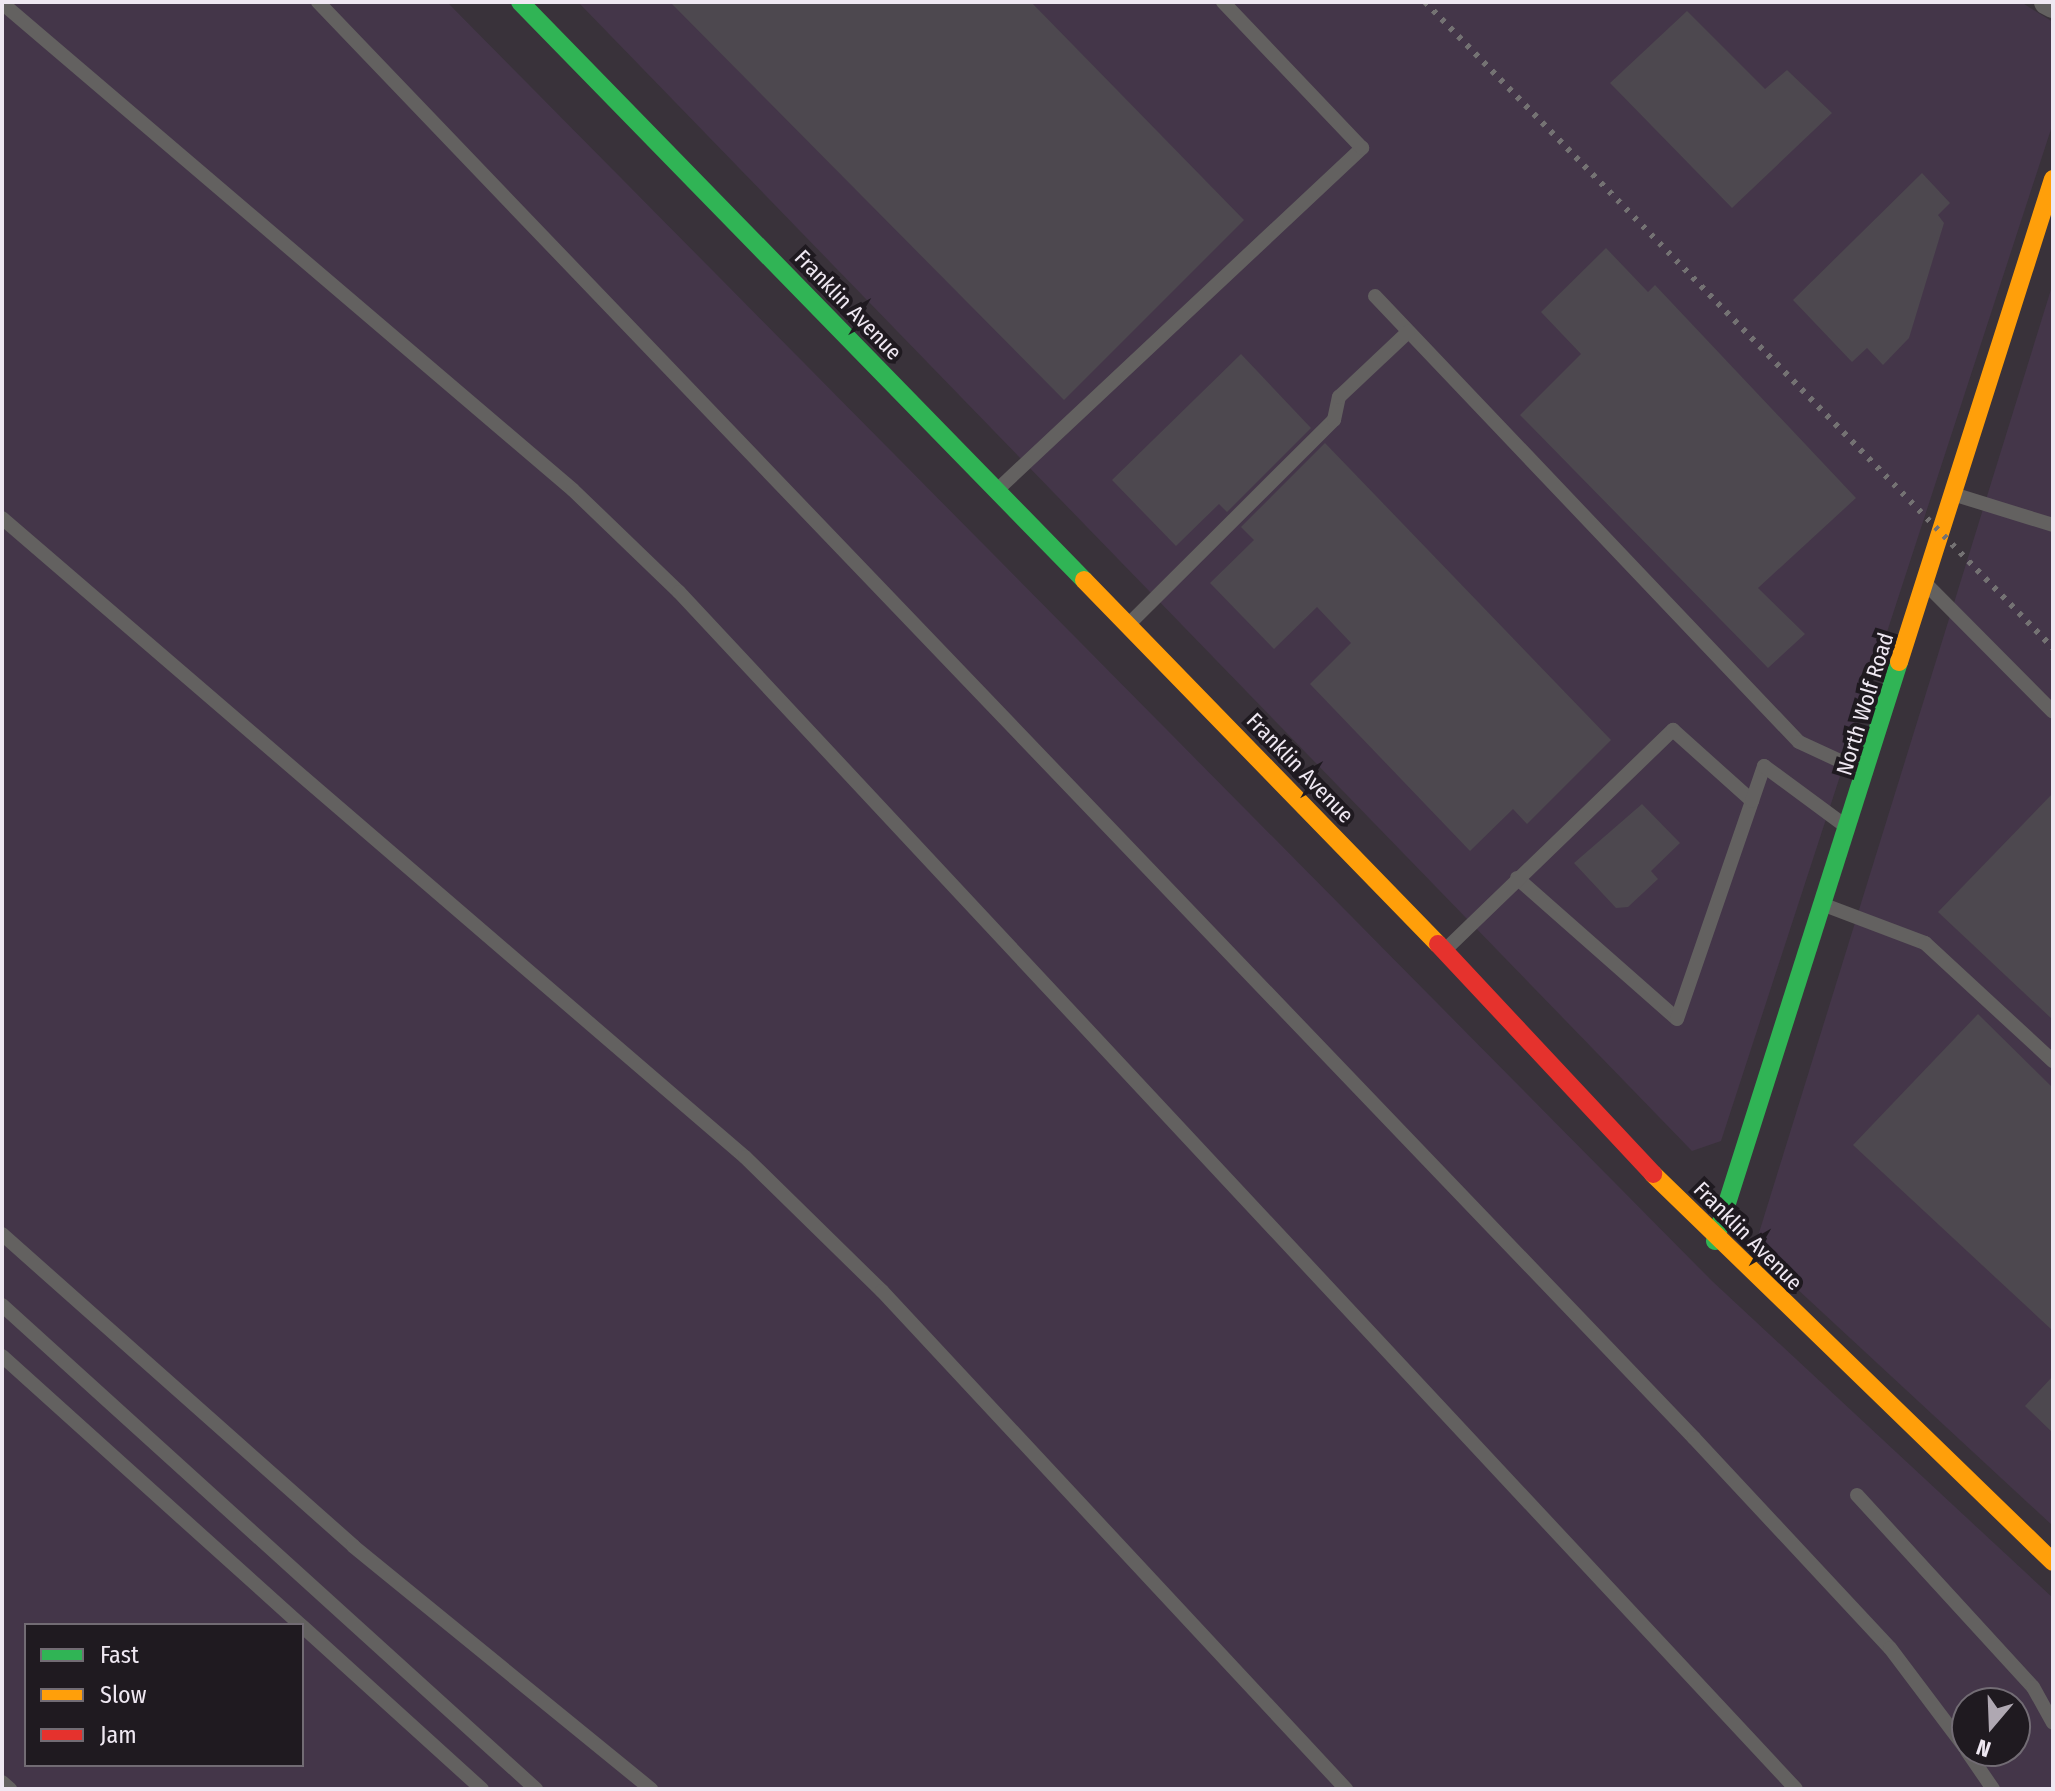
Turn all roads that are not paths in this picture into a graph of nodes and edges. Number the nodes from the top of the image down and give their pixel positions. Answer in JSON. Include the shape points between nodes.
{"nodes":[{"id":1,"x":318,"y":2,"type":"edge"},
{"id":2,"x":520,"y":2,"type":"edge"},
{"id":3,"x":1223,"y":2,"type":"edge"},
{"id":4,"x":2047,"y":2,"type":"edge"},
{"id":5,"x":2,"y":3,"type":"edge"},
{"id":6,"x":2053,"y":5,"type":"edge"},
{"id":7,"x":2053,"y":179,"type":"edge"},
{"id":8,"x":1375,"y":296,"type":"dead end"},
{"id":9,"x":1408,"y":332,"type":"junction"},
{"id":10,"x":996,"y":491,"type":"junction"},
{"id":11,"x":1956,"y":495,"type":"junction"},
{"id":12,"x":2,"y":518,"type":"edge"},
{"id":13,"x":2053,"y":525,"type":"edge"},
{"id":14,"x":1927,"y":585,"type":"junction"},
{"id":15,"x":1127,"y":626,"type":"junction"},
{"id":16,"x":2053,"y":712,"type":"edge"},
{"id":17,"x":1868,"y":774,"type":"junction"},
{"id":18,"x":1752,"y":801,"type":"junction"},
{"id":19,"x":1851,"y":829,"type":"junction"},
{"id":20,"x":1517,"y":878,"type":"junction"},
{"id":21,"x":1827,"y":906,"type":"junction"},
{"id":22,"x":1445,"y":951,"type":"junction"},
{"id":23,"x":2053,"y":1061,"type":"edge"},
{"id":24,"x":2,"y":1234,"type":"edge"},
{"id":25,"x":1715,"y":1241,"type":"junction"},
{"id":26,"x":2,"y":1305,"type":"edge"},
{"id":27,"x":2,"y":1356,"type":"edge"},
{"id":28,"x":1857,"y":1495,"type":"dead end"},
{"id":29,"x":2053,"y":1562,"type":"edge"},
{"id":30,"x":298,"y":1623,"type":"edge"},
{"id":31,"x":304,"y":1629,"type":"edge"},
{"id":32,"x":2053,"y":1723,"type":"edge"},
{"id":33,"x":1951,"y":1730,"type":"edge"},
{"id":34,"x":1978,"y":1767,"type":"edge"},
{"id":35,"x":2,"y":1782,"type":"edge"},
{"id":36,"x":10,"y":1789,"type":"edge"},
{"id":37,"x":482,"y":1789,"type":"edge"},
{"id":38,"x":536,"y":1789,"type":"edge"},
{"id":39,"x":651,"y":1789,"type":"edge"},
{"id":40,"x":1346,"y":1789,"type":"edge"},
{"id":41,"x":1796,"y":1789,"type":"edge"},
{"id":42,"x":1993,"y":1789,"type":"edge"}],
"edges":[{"from":1,"to":33,"type":"lane","via":[[1705,1450],[1890,1648]]},
{"from":2,"to":10,"type":"main road","name":"Franklin Avenue"},
{"from":3,"to":10,"type":"lane","via":[[1362,148]]},
{"from":4,"to":6,"type":"street"},
{"from":5,"to":41,"type":"lane","via":[[573,490],[679,592]]},
{"from":7,"to":11,"type":"main road","name":"North Wolf Road"},
{"from":8,"to":9,"type":"lane"},
{"from":9,"to":15,"type":"lane","via":[[1339,397],[1334,420]]},
{"from":9,"to":17,"type":"lane","via":[[1799,742]]},
{"from":10,"to":15,"type":"main road","name":"Franklin Avenue"},
{"from":11,"to":13,"type":"lane"},
{"from":11,"to":14,"type":"main road","name":"North Wolf Road"},
{"from":12,"to":40,"type":"lane","via":[[745,1157],[882,1291]]},
{"from":14,"to":16,"type":"lane"},
{"from":14,"to":17,"type":"main road","name":"North Wolf Road"},
{"from":15,"to":22,"type":"main road","name":"Franklin Avenue"},
{"from":17,"to":19,"type":"main road","name":"North Wolf Road"},
{"from":18,"to":19,"type":"lane","via":[[1764,766]]},
{"from":18,"to":20,"type":"lane","via":[[1673,730]]},
{"from":18,"to":20,"type":"lane","via":[[1677,1019]]},
{"from":19,"to":21,"type":"main road","name":"North Wolf Road"},
{"from":20,"to":22,"type":"lane"},
{"from":21,"to":23,"type":"lane","via":[[1925,943]]},
{"from":21,"to":25,"type":"main road","name":"North Wolf Road"},
{"from":22,"to":25,"type":"main road","name":"Franklin Avenue"},
{"from":24,"to":39,"type":"lane","via":[[353,1546]]},
{"from":25,"to":29,"type":"main road","name":"Franklin Avenue"},
{"from":26,"to":38,"type":"lane"},
{"from":27,"to":30,"type":"lane"},
{"from":28,"to":32,"type":"lane","via":[[2033,1687]]},
{"from":31,"to":37,"type":"lane"},
{"from":34,"to":42,"type":"lane"},
{"from":35,"to":36,"type":"lane"}]}
